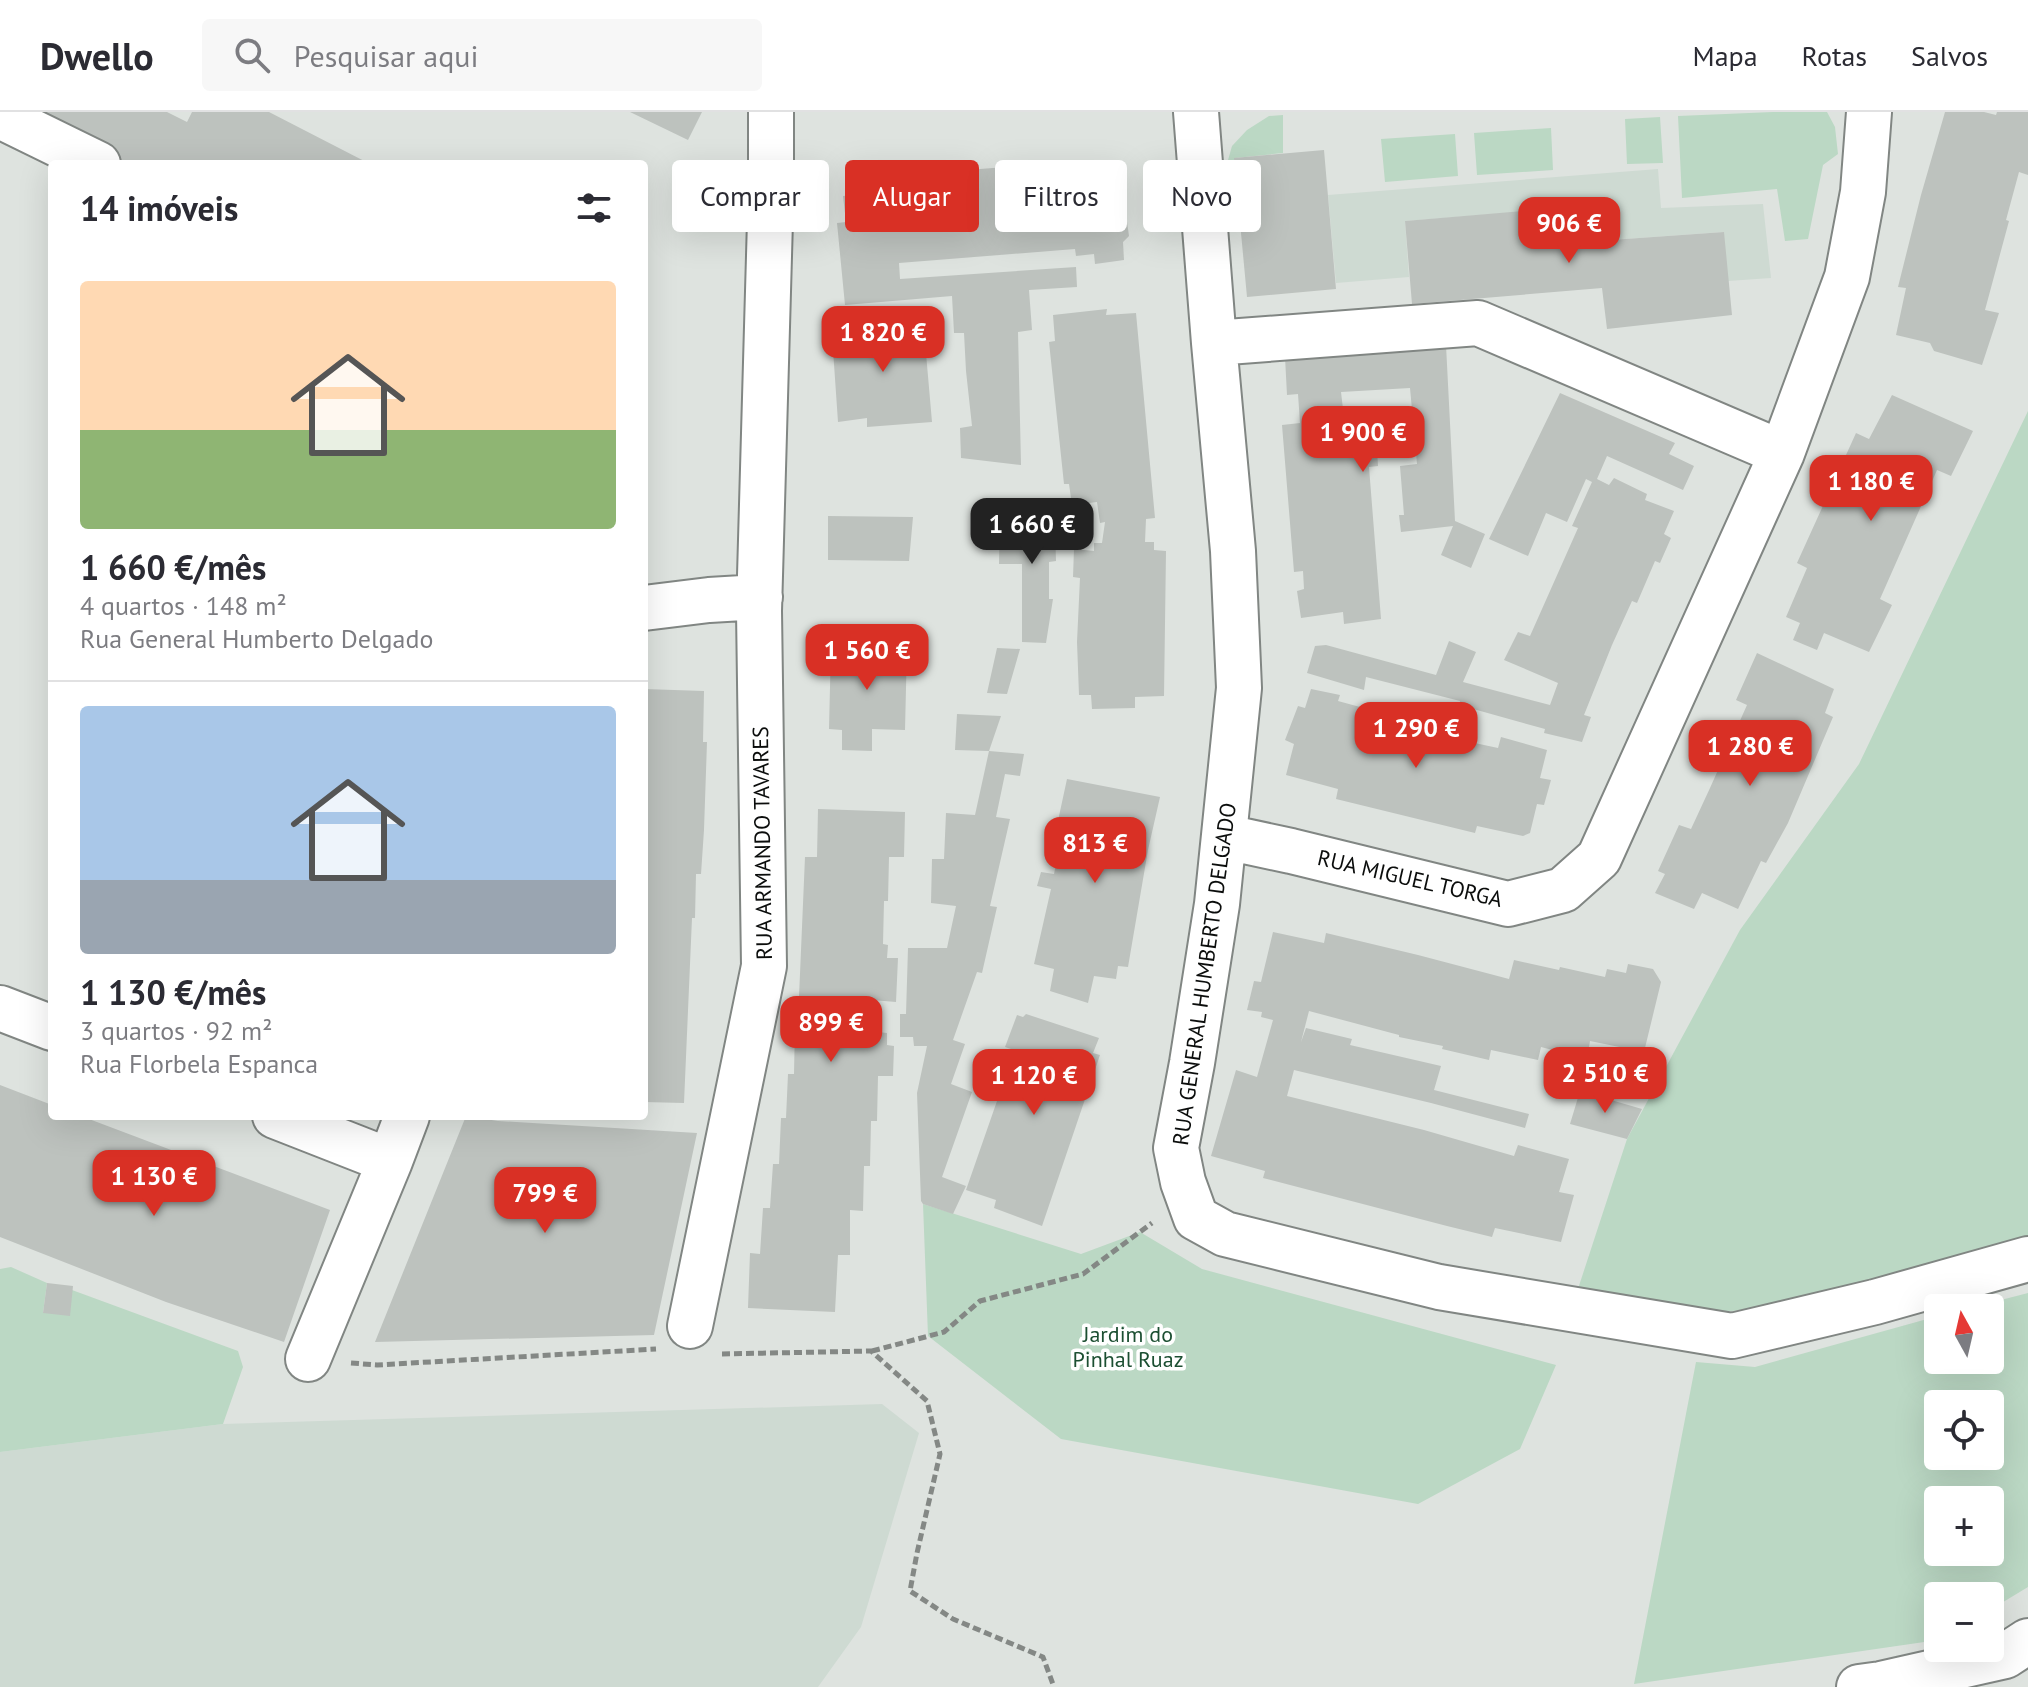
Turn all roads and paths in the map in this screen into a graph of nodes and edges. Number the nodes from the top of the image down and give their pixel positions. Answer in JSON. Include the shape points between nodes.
{"nodes":[{"id":1,"x":771,"y":112,"type":"edge"},
{"id":2,"x":1196,"y":112,"type":"edge"},
{"id":3,"x":1869,"y":112,"type":"edge"},
{"id":4,"x":0,"y":116,"type":"edge"},
{"id":5,"x":90,"y":160,"type":"edge"},
{"id":6,"x":1214,"y":343,"type":"junction"},
{"id":7,"x":1782,"y":453,"type":"junction"},
{"id":8,"x":760,"y":597,"type":"junction"},
{"id":9,"x":648,"y":608,"type":"edge"},
{"id":10,"x":1226,"y":837,"type":"junction"},
{"id":11,"x":0,"y":1008,"type":"edge"},
{"id":12,"x":48,"y":1026,"type":"edge"},
{"id":13,"x":285,"y":1120,"type":"edge"},
{"id":14,"x":405,"y":1120,"type":"edge"},
{"id":15,"x":390,"y":1161,"type":"junction"},
{"id":16,"x":1188,"y":1197,"type":"junction"},
{"id":17,"x":2028,"y":1259,"type":"edge"},
{"id":18,"x":692,"y":1343,"type":"junction"},
{"id":19,"x":871,"y":1351,"type":"junction"},
{"id":20,"x":308,"y":1359,"type":"joint"},
{"id":21,"x":2013,"y":1661,"type":"edge"},
{"id":22,"x":1873,"y":1686,"type":"edge"},
{"id":23,"x":1054,"y":1687,"type":"edge"}],
"edges":[{"from":1,"to":8,"type":"street","name":"RUA ARMANDO TAVARES"},
{"from":2,"to":6,"type":"street","name":"RUA GENERAL HUMBERTO DELGADO"},
{"from":3,"to":7,"type":"street","name":"RUA MIGUEL TORGA","via":[[1863,192],[1847,277]]},
{"from":4,"to":5,"type":"street"},
{"from":6,"to":7,"type":"street","via":[[1478,323]]},
{"from":6,"to":10,"type":"street","name":"RUA GENERAL HUMBERTO DELGADO","via":[[1239,688]]},
{"from":7,"to":10,"type":"street","name":"RUA MIGUEL TORGA","via":[[1599,858],[1563,890],[1508,904]]},
{"from":8,"to":9,"type":"street"},
{"from":8,"to":18,"type":"street","name":"RUA ARMANDO TAVARES","via":[[764,966]]},
{"from":10,"to":16,"type":"street","name":"RUA GENERAL HUMBERTO DELGADO","via":[[1176,1148]]},
{"from":11,"to":12,"type":"street"},
{"from":13,"to":15,"type":"street"},
{"from":14,"to":15,"type":"street"},
{"from":15,"to":20,"type":"street"},
{"from":16,"to":17,"type":"street","name":"RUA GENERAL HUMBERTO DELGADO","via":[[1196,1218],[1225,1234],[1439,1287],[1732,1336]]},
{"from":16,"to":19,"type":"path","via":[[1083,1274],[980,1301],[944,1332]]},
{"from":18,"to":19,"type":"path"},
{"from":18,"to":20,"type":"path","via":[[377,1365]]},
{"from":19,"to":23,"type":"path","via":[[927,1401],[940,1454],[910,1591],[953,1619],[1043,1657]]},
{"from":21,"to":22,"type":"street"}]}
